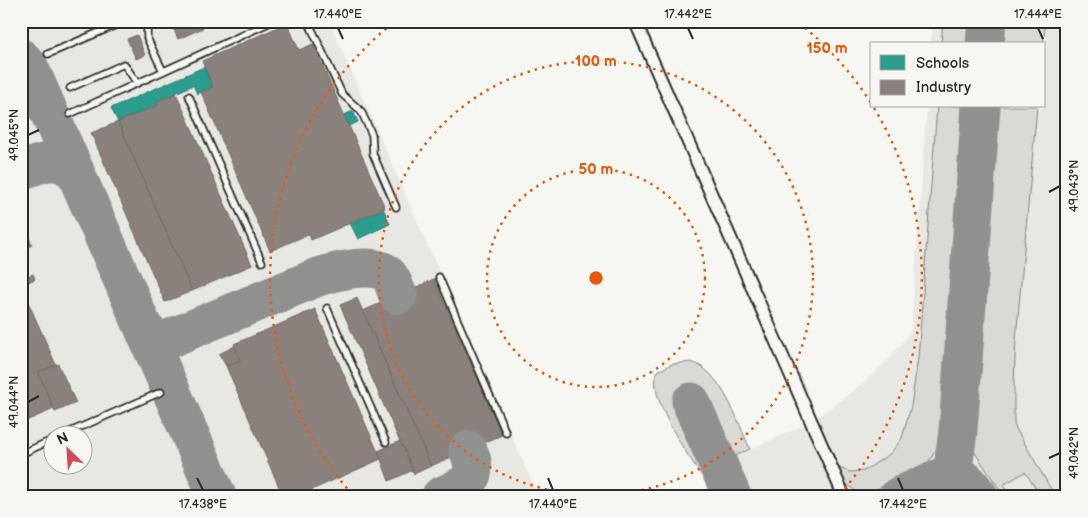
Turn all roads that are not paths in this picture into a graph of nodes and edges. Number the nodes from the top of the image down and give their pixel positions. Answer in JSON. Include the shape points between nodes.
{"nodes":[{"id":1,"x":147,"y":21,"type":"edge"},
{"id":2,"x":272,"y":21,"type":"edge"},
{"id":3,"x":308,"y":21,"type":"edge"},
{"id":4,"x":635,"y":21,"type":"edge"},
{"id":5,"x":116,"y":25,"type":"dead end"},
{"id":6,"x":48,"y":54,"type":"dead end"},
{"id":7,"x":163,"y":72,"type":"junction"},
{"id":8,"x":138,"y":83,"type":"junction"},
{"id":9,"x":70,"y":88,"type":"dead end"},
{"id":10,"x":189,"y":96,"type":"dead end"},
{"id":11,"x":70,"y":114,"type":"dead end"},
{"id":12,"x":396,"y":207,"type":"dead end"},
{"id":13,"x":262,"y":262,"type":"dead end"},
{"id":14,"x":439,"y":278,"type":"dead end"},
{"id":15,"x":326,"y":308,"type":"dead end"},
{"id":16,"x":161,"y":392,"type":"dead end"},
{"id":17,"x":88,"y":424,"type":"edge"},
{"id":18,"x":506,"y":432,"type":"dead end"},
{"id":19,"x":386,"y":442,"type":"dead end"},
{"id":20,"x":42,"y":445,"type":"edge"},
{"id":21,"x":21,"y":454,"type":"edge"},
{"id":22,"x":844,"y":496,"type":"edge"}],
"edges":[{"from":1,"to":7,"type":"lane","via":[[148,38]]},
{"from":2,"to":7,"type":"lane"},
{"from":3,"to":12,"type":"lane","via":[[342,94],[365,119],[372,135],[373,154]]},
{"from":4,"to":22,"type":"street"},
{"from":5,"to":6,"type":"lane"},
{"from":7,"to":8,"type":"lane"},
{"from":8,"to":9,"type":"lane","via":[[124,64]]},
{"from":8,"to":11,"type":"lane"},
{"from":10,"to":13,"type":"lane"},
{"from":14,"to":18,"type":"lane"},
{"from":15,"to":19,"type":"lane"},
{"from":16,"to":17,"type":"lane"},
{"from":20,"to":21,"type":"lane"}]}
